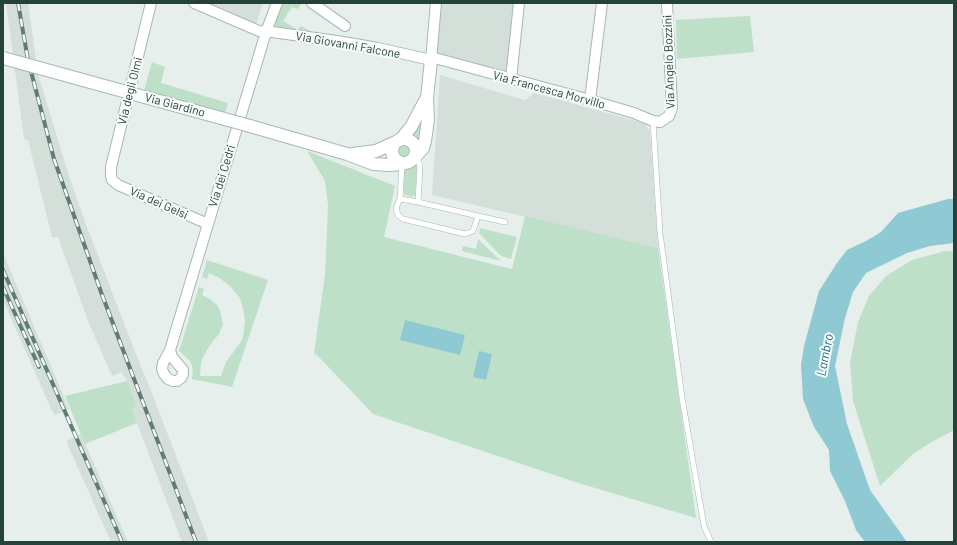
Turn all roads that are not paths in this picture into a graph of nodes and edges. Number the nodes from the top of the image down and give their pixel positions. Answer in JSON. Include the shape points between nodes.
{"nodes":[{"id":1,"x":151,"y":3,"type":"edge"},
{"id":2,"x":194,"y":3,"type":"edge"},
{"id":3,"x":277,"y":3,"type":"edge"},
{"id":4,"x":312,"y":3,"type":"edge"},
{"id":5,"x":436,"y":3,"type":"edge"},
{"id":6,"x":519,"y":3,"type":"edge"},
{"id":7,"x":602,"y":3,"type":"edge"},
{"id":8,"x":667,"y":3,"type":"edge"},
{"id":9,"x":345,"y":26,"type":"dead end"},
{"id":10,"x":266,"y":32,"type":"junction"},
{"id":11,"x":3,"y":58,"type":"edge"},
{"id":12,"x":431,"y":59,"type":"junction"},
{"id":13,"x":511,"y":79,"type":"junction"},
{"id":14,"x":427,"y":98,"type":"junction"},
{"id":15,"x":590,"y":100,"type":"junction"},
{"id":16,"x":653,"y":121,"type":"junction"},
{"id":17,"x":397,"y":141,"type":"junction"},
{"id":18,"x":347,"y":154,"type":"junction"},
{"id":19,"x":416,"y":156,"type":"junction"},
{"id":20,"x":402,"y":164,"type":"junction"},
{"id":21,"x":112,"y":180,"type":"joint"},
{"id":22,"x":400,"y":199,"type":"junction"},
{"id":23,"x":418,"y":202,"type":"junction"},
{"id":24,"x":478,"y":216,"type":"junction"},
{"id":25,"x":505,"y":222,"type":"dead end"},
{"id":26,"x":208,"y":224,"type":"junction"},
{"id":27,"x":170,"y":350,"type":"dead end"},
{"id":28,"x":711,"y":542,"type":"edge"}],
"edges":[{"from":1,"to":21,"type":"street","name":"Via degli Olmi","via":[[111,167]]},
{"from":2,"to":10,"type":"street","name":"Via Giovanni Falcone"},
{"from":3,"to":10,"type":"street","name":"Via dei Cedri"},
{"from":4,"to":9,"type":"street"},
{"from":5,"to":12,"type":"street","name":"Via Giardino"},
{"from":6,"to":13,"type":"street"},
{"from":7,"to":15,"type":"street"},
{"from":8,"to":16,"type":"street","name":"Via Angelo Bozzini","via":[[672,108],[666,119],[660,122]]},
{"from":10,"to":12,"type":"street","name":"Via Giovanni Falcone","via":[[336,41]]},
{"from":10,"to":26,"type":"street","name":"Via dei Cedri"},
{"from":11,"to":18,"type":"street","name":"Via Giardino","bridge":true},
{"from":12,"to":13,"type":"street","name":"Via Francesca Morvillo"},
{"from":12,"to":14,"type":"street","name":"Via Giardino"},
{"from":13,"to":15,"type":"street","name":"Via Francesca Morvillo"},
{"from":14,"to":17,"type":"street","name":"Via Giardino","via":[[411,127]]},
{"from":14,"to":19,"type":"street","name":"Via Giardino","via":[[425,141]]},
{"from":15,"to":16,"type":"street","name":"Via Francesca Morvillo"},
{"from":16,"to":28,"type":"lane","via":[[660,233],[681,390],[704,526]]},
{"from":17,"to":18,"type":"street","name":"Via Giardino","via":[[376,151]]},
{"from":17,"to":19,"type":"street","via":[[412,141],[416,148]]},
{"from":17,"to":20,"type":"street","via":[[393,145],[392,153],[395,160]]},
{"from":18,"to":20,"type":"street","name":"Via Giardino","via":[[378,165]]},
{"from":19,"to":20,"type":"street","name":"Via Giardino"},
{"from":19,"to":23,"type":"lane","via":[[420,166]]},
{"from":20,"to":22,"type":"lane"},
{"from":21,"to":26,"type":"street","name":"Via dei Gelsi","via":[[118,185]]},
{"from":22,"to":23,"type":"lane"},
{"from":22,"to":24,"type":"lane","via":[[396,210],[403,218],[462,233],[473,231]]},
{"from":23,"to":24,"type":"lane"},
{"from":24,"to":25,"type":"lane"},
{"from":26,"to":27,"type":"street","name":"Via dei Cedri"}]}
